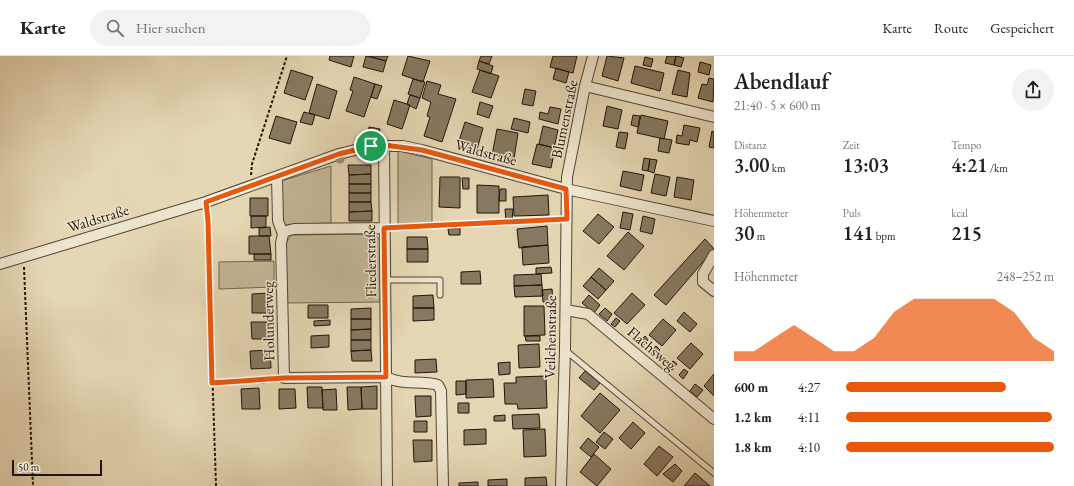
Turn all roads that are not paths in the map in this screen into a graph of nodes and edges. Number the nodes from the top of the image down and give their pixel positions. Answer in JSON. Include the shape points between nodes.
{"nodes":[{"id":1,"x":593,"y":56,"type":"edge"},
{"id":2,"x":585,"y":86,"type":"junction"},
{"id":3,"x":714,"y":117,"type":"edge"},
{"id":4,"x":384,"y":145,"type":"junction"},
{"id":5,"x":277,"y":177,"type":"junction"},
{"id":6,"x":566,"y":189,"type":"junction"},
{"id":7,"x":567,"y":219,"type":"junction"},
{"id":8,"x":714,"y":221,"type":"edge"},
{"id":9,"x":446,"y":225,"type":"road end"},
{"id":10,"x":384,"y":228,"type":"junction"},
{"id":11,"x":282,"y":234,"type":"junction"},
{"id":12,"x":714,"y":255,"type":"edge"},
{"id":13,"x":0,"y":264,"type":"edge"},
{"id":14,"x":385,"y":280,"type":"junction"},
{"id":15,"x":714,"y":291,"type":"edge"},
{"id":16,"x":440,"y":295,"type":"dead end"},
{"id":17,"x":566,"y":310,"type":"junction"},
{"id":18,"x":565,"y":350,"type":"junction"},
{"id":19,"x":386,"y":377,"type":"junction"},
{"id":20,"x":284,"y":378,"type":"junction"},
{"id":21,"x":262,"y":380,"type":"road end"},
{"id":22,"x":714,"y":419,"type":"edge"},
{"id":23,"x":714,"y":473,"type":"edge"},
{"id":24,"x":387,"y":486,"type":"edge"},
{"id":25,"x":443,"y":486,"type":"edge"},
{"id":26,"x":561,"y":486,"type":"edge"}],
"edges":[{"from":1,"to":2,"type":"street","name":"Blumenstraße"},
{"from":2,"to":3,"type":"street"},
{"from":2,"to":6,"type":"street","name":"Blumenstraße"},
{"from":4,"to":5,"type":"street","name":"Waldstraße","via":[[339,154]]},
{"from":4,"to":6,"type":"street","name":"Waldstraße","via":[[422,150]]},
{"from":4,"to":10,"type":"street","name":"Fliederstraße"},
{"from":5,"to":11,"type":"street","name":"Holunderweg","via":[[278,221]]},
{"from":5,"to":13,"type":"street","name":"Waldstraße","via":[[206,202]]},
{"from":6,"to":7,"type":"street","name":"Veilchenstraße"},
{"from":6,"to":8,"type":"street","name":"Waldstraße"},
{"from":7,"to":9,"type":"lane"},
{"from":7,"to":17,"type":"street","name":"Veilchenstraße"},
{"from":10,"to":11,"type":"street","via":[[294,229]]},
{"from":10,"to":14,"type":"street","name":"Fliederstraße"},
{"from":11,"to":20,"type":"street","name":"Holunderweg"},
{"from":12,"to":15,"type":"street","via":[[703,274],[703,282]]},
{"from":14,"to":16,"type":"lane","via":[[440,280]]},
{"from":14,"to":19,"type":"street","name":"Fliederstraße"},
{"from":17,"to":18,"type":"street","name":"Veilchenstraße"},
{"from":17,"to":22,"type":"street","name":"Flachsweg","via":[[588,314]]},
{"from":18,"to":23,"type":"lane"},
{"from":18,"to":26,"type":"street","name":"Veilchenstraße"},
{"from":19,"to":20,"type":"street","name":"Holunderweg"},
{"from":19,"to":24,"type":"street","name":"Fliederstraße"},
{"from":19,"to":25,"type":"street","via":[[397,383],[438,385],[441,391]]},
{"from":20,"to":21,"type":"lane"}]}
